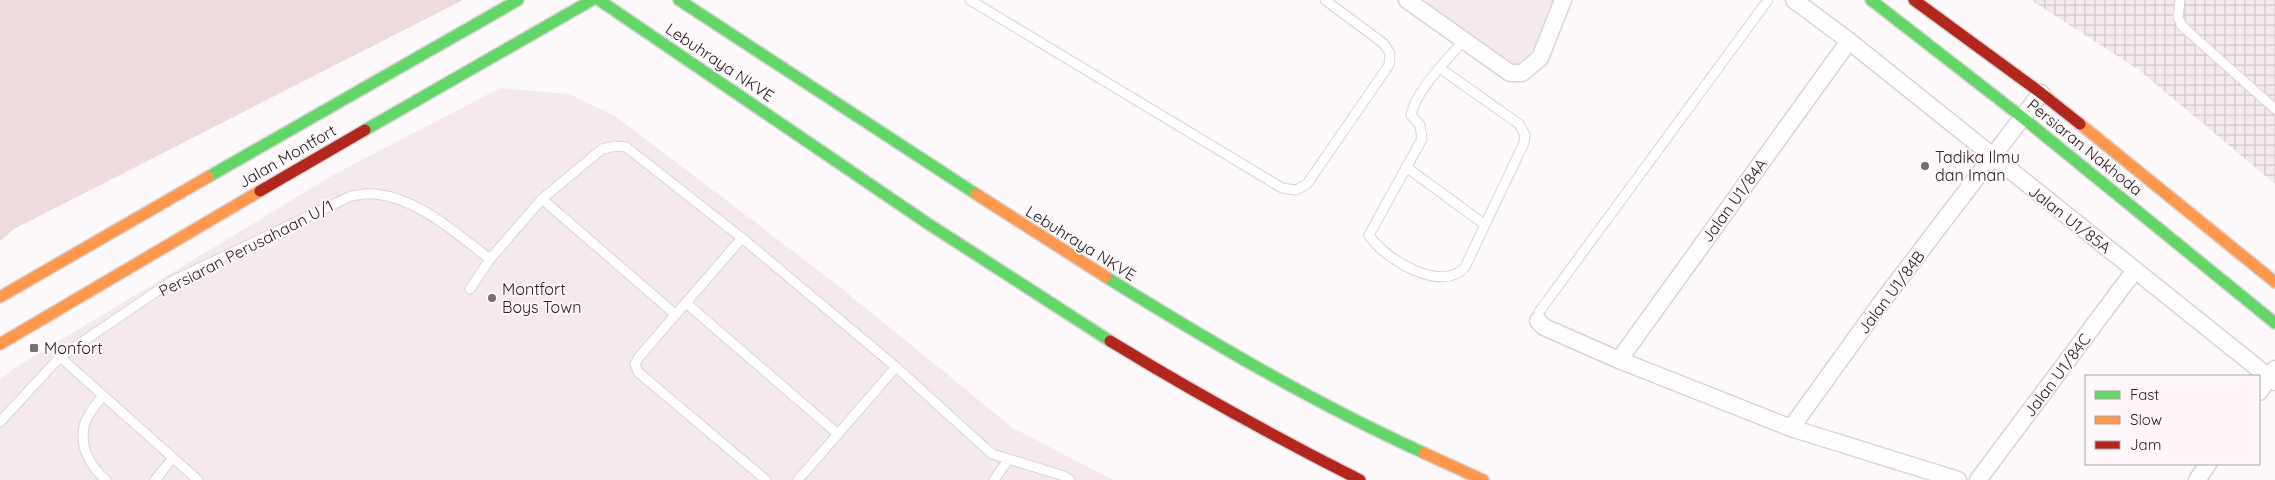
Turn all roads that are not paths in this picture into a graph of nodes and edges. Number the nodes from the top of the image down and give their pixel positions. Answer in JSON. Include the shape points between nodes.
{"nodes":[{"id":1,"x":518,"y":0,"type":"edge"},
{"id":2,"x":592,"y":0,"type":"edge"},
{"id":3,"x":599,"y":0,"type":"edge"},
{"id":4,"x":679,"y":0,"type":"edge"},
{"id":5,"x":970,"y":0,"type":"edge"},
{"id":6,"x":1324,"y":0,"type":"edge"},
{"id":7,"x":1407,"y":0,"type":"edge"},
{"id":8,"x":1768,"y":0,"type":"edge"},
{"id":9,"x":1794,"y":0,"type":"edge"},
{"id":10,"x":1871,"y":0,"type":"edge"},
{"id":11,"x":1914,"y":0,"type":"edge"},
{"id":12,"x":2180,"y":0,"type":"edge"},
{"id":13,"x":1560,"y":1,"type":"edge"},
{"id":14,"x":1464,"y":40,"type":"junction"},
{"id":15,"x":1848,"y":40,"type":"junction"},
{"id":16,"x":1441,"y":69,"type":"junction"},
{"id":17,"x":2041,"y":93,"type":"junction"},
{"id":18,"x":2275,"y":109,"type":"edge"},
{"id":19,"x":2023,"y":118,"type":"junction"},
{"id":20,"x":1993,"y":158,"type":"junction"},
{"id":21,"x":1406,"y":167,"type":"junction"},
{"id":22,"x":542,"y":199,"type":"junction"},
{"id":23,"x":1484,"y":224,"type":"junction"},
{"id":24,"x":742,"y":238,"type":"junction"},
{"id":25,"x":490,"y":259,"type":"junction"},
{"id":26,"x":2135,"y":270,"type":"junction"},
{"id":27,"x":2275,"y":282,"type":"edge"},
{"id":28,"x":470,"y":289,"type":"dead end"},
{"id":29,"x":0,"y":297,"type":"edge"},
{"id":30,"x":686,"y":303,"type":"junction"},
{"id":31,"x":676,"y":315,"type":"junction"},
{"id":32,"x":1538,"y":321,"type":"joint"},
{"id":33,"x":2275,"y":323,"type":"edge"},
{"id":34,"x":0,"y":344,"type":"edge"},
{"id":35,"x":60,"y":357,"type":"junction"},
{"id":36,"x":1619,"y":360,"type":"junction"},
{"id":37,"x":896,"y":367,"type":"junction"},
{"id":38,"x":2273,"y":376,"type":"edge"},
{"id":39,"x":2260,"y":391,"type":"edge"},
{"id":40,"x":102,"y":395,"type":"junction"},
{"id":41,"x":0,"y":422,"type":"edge"},
{"id":42,"x":1791,"y":428,"type":"junction"},
{"id":43,"x":838,"y":434,"type":"junction"},
{"id":44,"x":172,"y":459,"type":"junction"},
{"id":45,"x":1008,"y":460,"type":"junction"},
{"id":46,"x":2207,"y":465,"type":"edge"},
{"id":47,"x":106,"y":480,"type":"edge"},
{"id":48,"x":155,"y":480,"type":"edge"},
{"id":49,"x":198,"y":480,"type":"edge"},
{"id":50,"x":766,"y":480,"type":"edge"},
{"id":51,"x":798,"y":480,"type":"edge"},
{"id":52,"x":994,"y":480,"type":"edge"},
{"id":53,"x":1070,"y":480,"type":"edge"},
{"id":54,"x":1360,"y":480,"type":"edge"},
{"id":55,"x":1483,"y":480,"type":"edge"},
{"id":56,"x":1958,"y":480,"type":"edge"},
{"id":57,"x":1978,"y":480,"type":"edge"},
{"id":58,"x":2197,"y":480,"type":"edge"}],
"edges":[{"from":1,"to":29,"type":"main road","name":"Jalan Montfort"},
{"from":2,"to":34,"type":"main road","name":"Jalan Montfort"},
{"from":3,"to":54,"type":"main road","name":"Lebuhraya NKVE","via":[[1058,309],[1167,376]]},
{"from":4,"to":55,"type":"main road","name":"Lebuhraya NKVE","via":[[1018,222],[1200,336],[1369,428]]},
{"from":5,"to":6,"type":"lane","via":[[1282,188],[1296,190],[1307,184],[1389,65],[1390,53],[1383,43]]},
{"from":7,"to":14,"type":"street"},
{"from":8,"to":32,"type":"lane","via":[[1539,312]]},
{"from":9,"to":15,"type":"street","name":"Jalan U1/85A"},
{"from":10,"to":19,"type":"main road","name":"Persiaran Nakhoda"},
{"from":11,"to":17,"type":"main road","name":"Persiaran Nakhoda"},
{"from":12,"to":18,"type":"lane","via":[[2178,17],[2182,26]]},
{"from":13,"to":14,"type":"street","via":[[1540,58],[1522,73],[1510,74]]},
{"from":14,"to":16,"type":"lane"},
{"from":15,"to":20,"type":"street","name":"Jalan U1/85A"},
{"from":15,"to":36,"type":"street","name":"Jalan U1/84A"},
{"from":16,"to":21,"type":"lane","via":[[1414,104],[1411,115],[1420,125],[1422,139]]},
{"from":16,"to":23,"type":"lane","via":[[1519,124],[1525,135]]},
{"from":17,"to":19,"type":"street","name":"Jalan U1/84B"},
{"from":17,"to":27,"type":"main road","name":"Persiaran Nakhoda"},
{"from":19,"to":20,"type":"street","name":"Jalan U1/84B"},
{"from":19,"to":33,"type":"main road","name":"Persiaran Nakhoda"},
{"from":20,"to":26,"type":"street","name":"Jalan U1/85A"},
{"from":20,"to":42,"type":"street","name":"Jalan U1/84B"},
{"from":21,"to":23,"type":"lane"},
{"from":21,"to":23,"type":"lane","via":[[1369,235],[1374,243],[1413,270],[1436,278],[1454,276],[1465,266]]},
{"from":22,"to":24,"type":"lane","via":[[602,149],[626,147]]},
{"from":22,"to":25,"type":"lane"},
{"from":22,"to":31,"type":"lane"},
{"from":24,"to":30,"type":"lane"},
{"from":24,"to":37,"type":"lane"},
{"from":25,"to":28,"type":"lane"},
{"from":25,"to":35,"type":"lane","name":"Persiaran Perusahaan U/1","via":[[425,211],[398,199],[373,194],[351,196],[172,282]]},
{"from":26,"to":38,"type":"street","name":"Jalan U1/85A"},
{"from":26,"to":57,"type":"street","name":"Jalan U1/84C"},
{"from":30,"to":31,"type":"lane"},
{"from":30,"to":43,"type":"lane"},
{"from":31,"to":50,"type":"lane","via":[[639,357],[636,364],[638,372]]},
{"from":32,"to":36,"type":"street","via":[[1544,327]]},
{"from":35,"to":40,"type":"lane"},
{"from":35,"to":41,"type":"lane","name":"Persiaran Perusahaan U/1"},
{"from":36,"to":42,"type":"street"},
{"from":37,"to":43,"type":"lane"},
{"from":37,"to":45,"type":"lane","via":[[992,454]]},
{"from":38,"to":39,"type":"street"},
{"from":40,"to":44,"type":"lane"},
{"from":40,"to":47,"type":"lane","via":[[84,425],[85,454]]},
{"from":42,"to":56,"type":"street"},
{"from":43,"to":51,"type":"lane"},
{"from":44,"to":48,"type":"lane"},
{"from":44,"to":49,"type":"lane"},
{"from":45,"to":52,"type":"lane"},
{"from":45,"to":53,"type":"lane"},
{"from":46,"to":58,"type":"street"}]}
